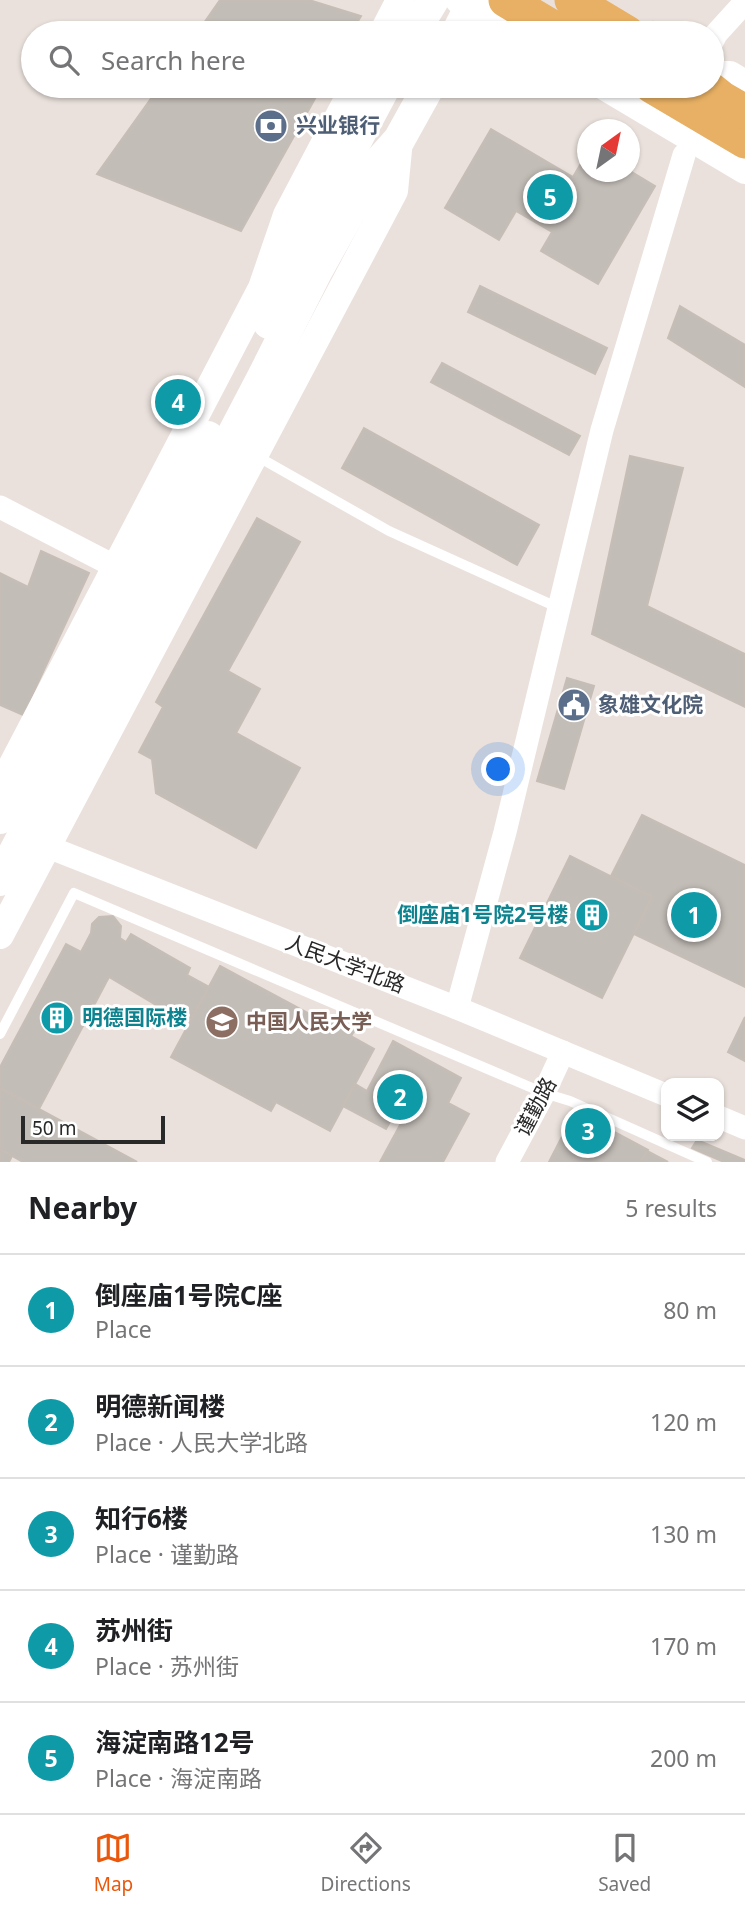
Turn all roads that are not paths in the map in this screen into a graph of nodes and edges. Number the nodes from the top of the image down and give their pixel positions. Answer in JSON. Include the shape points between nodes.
{"nodes":[{"id":1,"x":400,"y":0,"type":"edge"},
{"id":2,"x":433,"y":0,"type":"edge"},
{"id":3,"x":506,"y":0,"type":"edge"},
{"id":4,"x":572,"y":0,"type":"edge"},
{"id":5,"x":745,"y":2,"type":"edge"},
{"id":6,"x":465,"y":10,"type":"edge"},
{"id":7,"x":389,"y":21,"type":"edge"},
{"id":8,"x":421,"y":21,"type":"edge"},
{"id":9,"x":489,"y":21,"type":"edge"},
{"id":10,"x":542,"y":21,"type":"edge"},
{"id":11,"x":607,"y":21,"type":"edge"},
{"id":12,"x":724,"y":25,"type":"edge"},
{"id":13,"x":724,"y":75,"type":"edge"},
{"id":14,"x":745,"y":84,"type":"edge"},
{"id":15,"x":349,"y":98,"type":"edge"},
{"id":16,"x":380,"y":98,"type":"edge"},
{"id":17,"x":422,"y":98,"type":"edge"},
{"id":18,"x":624,"y":98,"type":"edge"},
{"id":19,"x":672,"y":98,"type":"edge"},
{"id":20,"x":722,"y":98,"type":"edge"},
{"id":21,"x":745,"y":112,"type":"edge"},
{"id":22,"x":399,"y":140,"type":"junction"},
{"id":23,"x":745,"y":141,"type":"edge"},
{"id":24,"x":684,"y":155,"type":"dead end"},
{"id":25,"x":745,"y":170,"type":"edge"},
{"id":26,"x":255,"y":455,"type":"junction"},
{"id":27,"x":0,"y":507,"type":"edge"},
{"id":28,"x":116,"y":567,"type":"junction"},
{"id":29,"x":559,"y":608,"type":"junction"},
{"id":30,"x":0,"y":789,"type":"edge"},
{"id":31,"x":23,"y":834,"type":"edge"},
{"id":32,"x":0,"y":880,"type":"edge"},
{"id":33,"x":0,"y":935,"type":"edge"},
{"id":34,"x":457,"y":1008,"type":"junction"},
{"id":35,"x":0,"y":1034,"type":"edge"},
{"id":36,"x":563,"y":1052,"type":"junction"},
{"id":37,"x":544,"y":1093,"type":"junction"},
{"id":38,"x":661,"y":1093,"type":"edge"},
{"id":39,"x":724,"y":1119,"type":"edge"},
{"id":40,"x":745,"y":1128,"type":"edge"},
{"id":41,"x":507,"y":1162,"type":"edge"},
{"id":42,"x":707,"y":1162,"type":"edge"}],
"edges":[{"from":1,"to":7,"type":"street"},
{"from":2,"to":8,"type":"main road"},
{"from":3,"to":10,"type":"main road"},
{"from":4,"to":11,"type":"main road"},
{"from":5,"to":12,"type":"street"},
{"from":6,"to":9,"type":"street"},
{"from":13,"to":14,"type":"street"},
{"from":15,"to":28,"type":"street","via":[[287,215],[262,288]]},
{"from":16,"to":31,"type":"main road","via":[[310,228],[267,327],[10,808]]},
{"from":17,"to":22,"type":"main road"},
{"from":18,"to":25,"type":"street"},
{"from":19,"to":23,"type":"main road"},
{"from":20,"to":21,"type":"main road"},
{"from":22,"to":26,"type":"street","via":[[394,191]]},
{"from":22,"to":31,"type":"main road","via":[[374,168],[316,272]]},
{"from":24,"to":29,"type":"street","via":[[602,430]]},
{"from":26,"to":29,"type":"lane","via":[[389,531]]},
{"from":26,"to":31,"type":"street"},
{"from":27,"to":28,"type":"street"},
{"from":28,"to":30,"type":"street"},
{"from":29,"to":34,"type":"street"},
{"from":31,"to":32,"type":"main road"},
{"from":31,"to":33,"type":"street"},
{"from":31,"to":34,"type":"street","name":"人民大学北路"},
{"from":34,"to":36,"type":"street","name":"人民大学北路"},
{"from":35,"to":37,"type":"lane","via":[[74,893]]},
{"from":36,"to":37,"type":"street","name":"谨勤路"},
{"from":36,"to":38,"type":"street","name":"人民大学北路"},
{"from":37,"to":41,"type":"street","name":"谨勤路"},
{"from":37,"to":42,"type":"lane"},
{"from":39,"to":40,"type":"street"}]}
